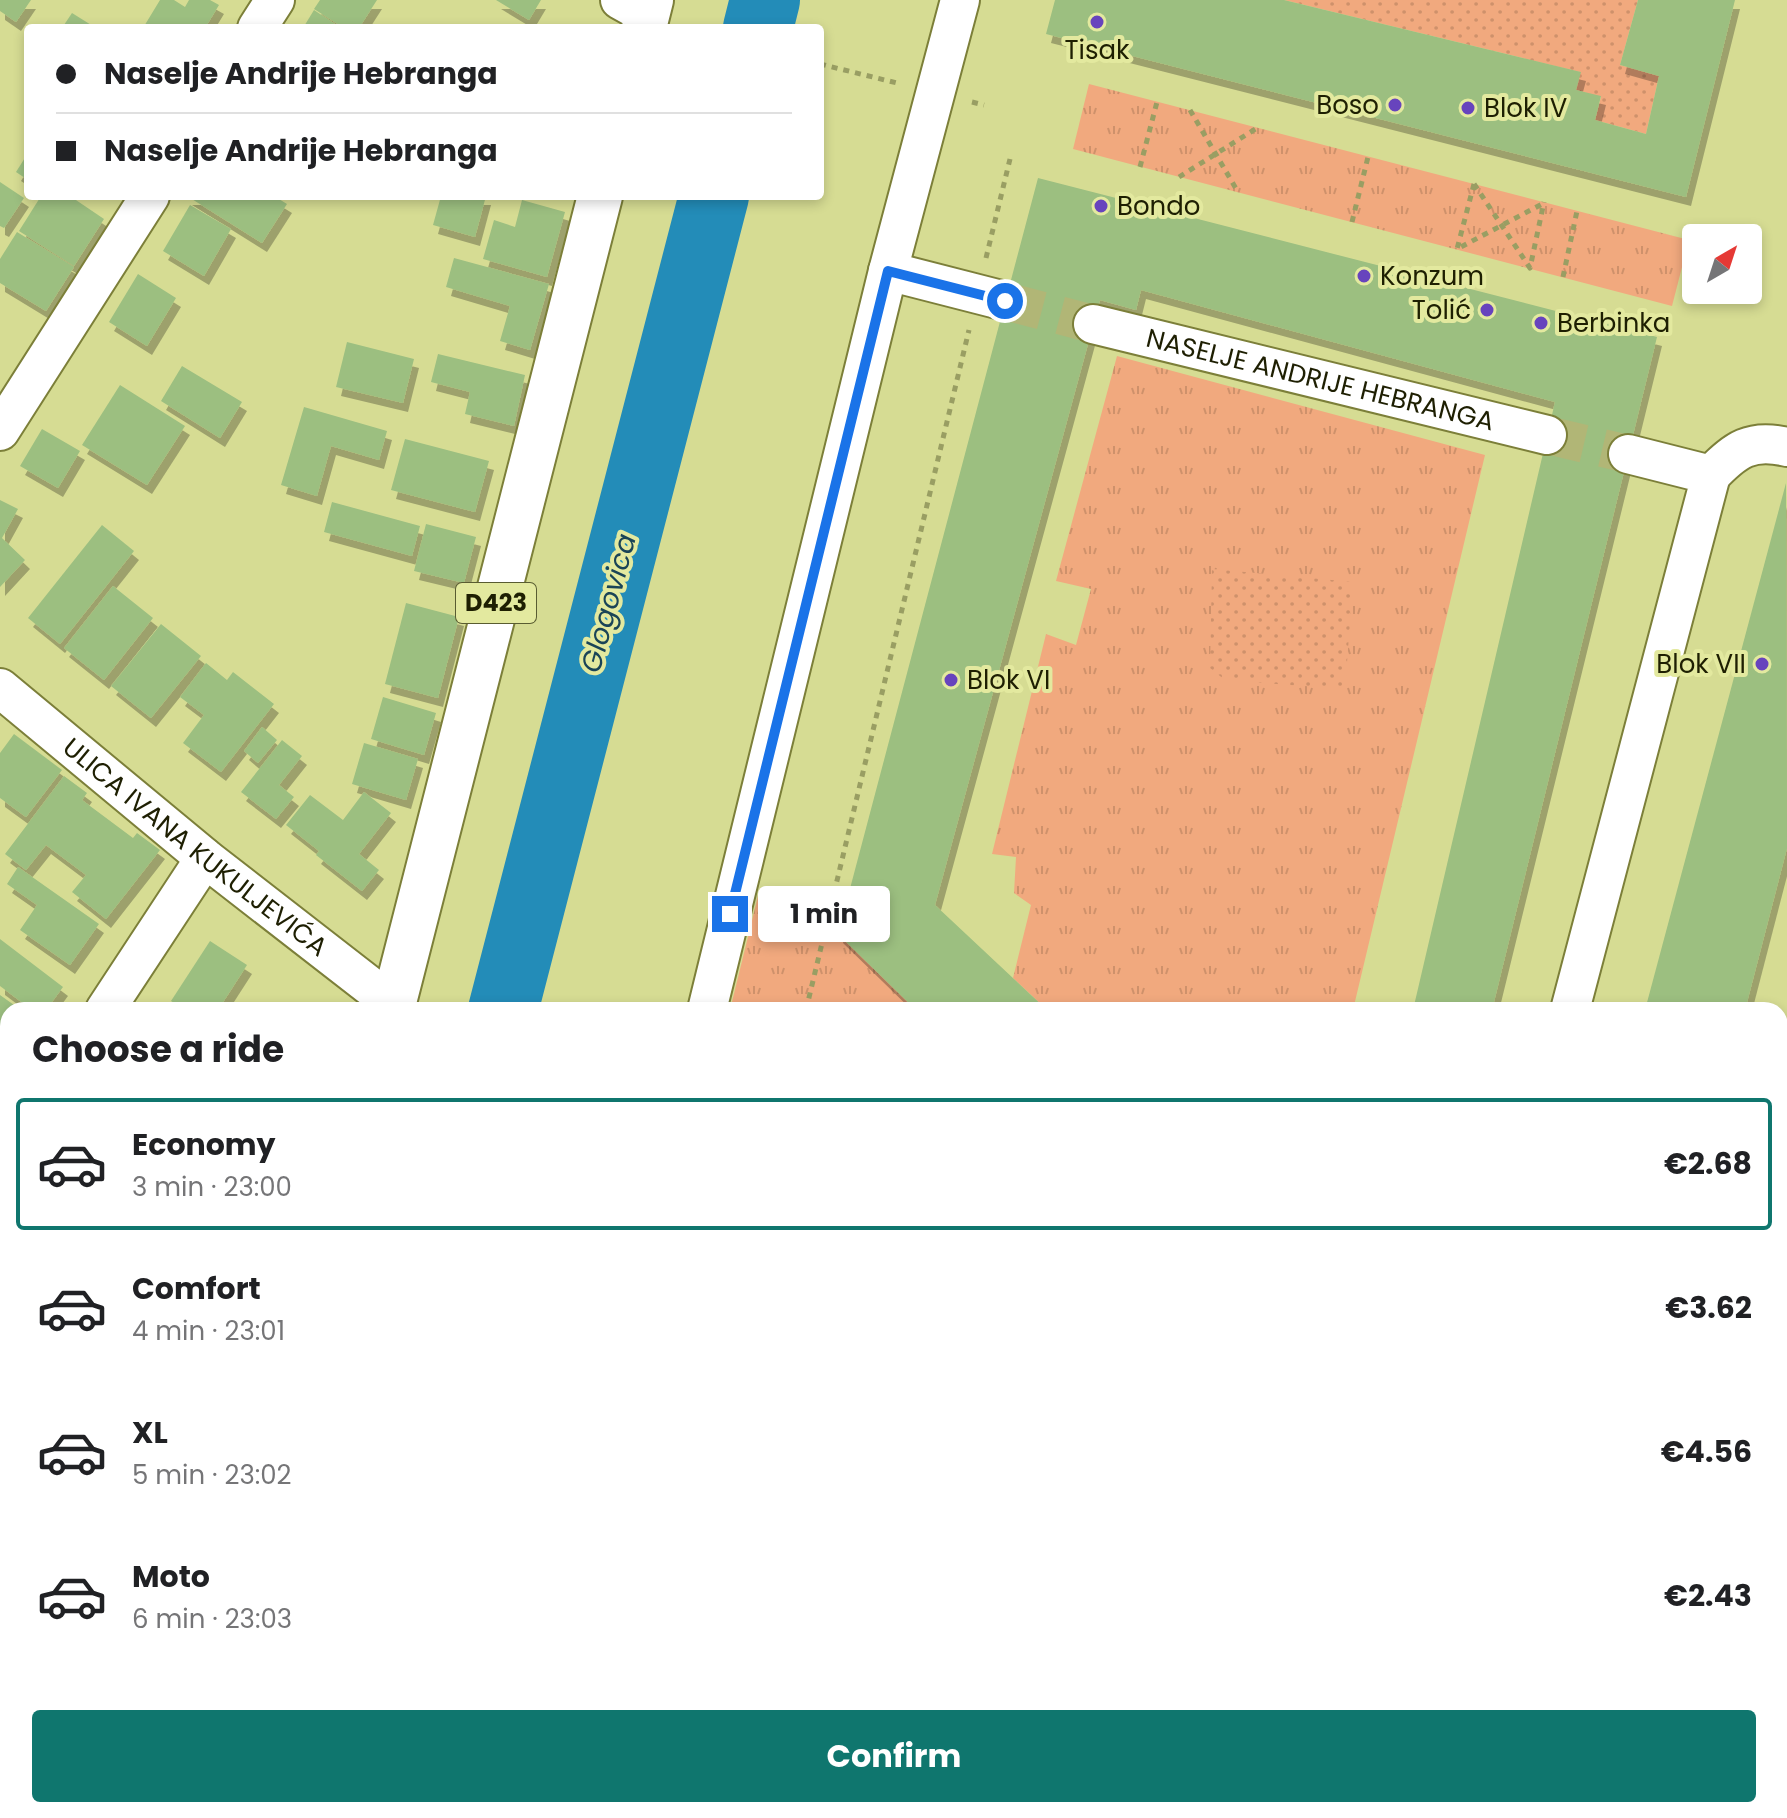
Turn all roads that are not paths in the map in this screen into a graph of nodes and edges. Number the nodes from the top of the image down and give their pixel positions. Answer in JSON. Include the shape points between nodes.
{"nodes":[{"id":1,"x":275,"y":0,"type":"edge"},
{"id":2,"x":960,"y":0,"type":"edge"},
{"id":3,"x":260,"y":24,"type":"edge"},
{"id":4,"x":147,"y":200,"type":"edge"},
{"id":5,"x":599,"y":200,"type":"edge"},
{"id":6,"x":888,"y":271,"type":"junction"},
{"id":7,"x":992,"y":297,"type":"tunnel mouth"},
{"id":8,"x":1093,"y":324,"type":"tunnel mouth"},
{"id":9,"x":0,"y":431,"type":"edge"},
{"id":10,"x":1547,"y":435,"type":"tunnel mouth"},
{"id":11,"x":1787,"y":447,"type":"edge"},
{"id":12,"x":1628,"y":454,"type":"tunnel mouth"},
{"id":13,"x":1711,"y":475,"type":"junction"},
{"id":14,"x":0,"y":688,"type":"edge"},
{"id":15,"x":205,"y":858,"type":"junction"},
{"id":16,"x":110,"y":1002,"type":"edge"},
{"id":17,"x":386,"y":1002,"type":"edge"},
{"id":18,"x":393,"y":1002,"type":"edge"},
{"id":19,"x":709,"y":1002,"type":"edge"},
{"id":20,"x":1572,"y":1002,"type":"edge"}],
"edges":[{"from":1,"to":3,"type":"street"},
{"from":2,"to":6,"type":"street"},
{"from":4,"to":9,"type":"street"},
{"from":5,"to":18,"type":"main road","number":"D423"},
{"from":6,"to":7,"type":"street"},
{"from":6,"to":19,"type":"street"},
{"from":8,"to":10,"type":"street","name":"NASELJE ANDRIJE HEBRANGA"},
{"from":11,"to":13,"type":"street","via":[[1766,442],[1734,452]]},
{"from":12,"to":13,"type":"street"},
{"from":13,"to":20,"type":"street"},
{"from":14,"to":15,"type":"street","name":"ULICA IVANA KUKULJEVIĆA"},
{"from":15,"to":16,"type":"street"},
{"from":15,"to":17,"type":"street","name":"ULICA IVANA KUKULJEVIĆA"}]}
